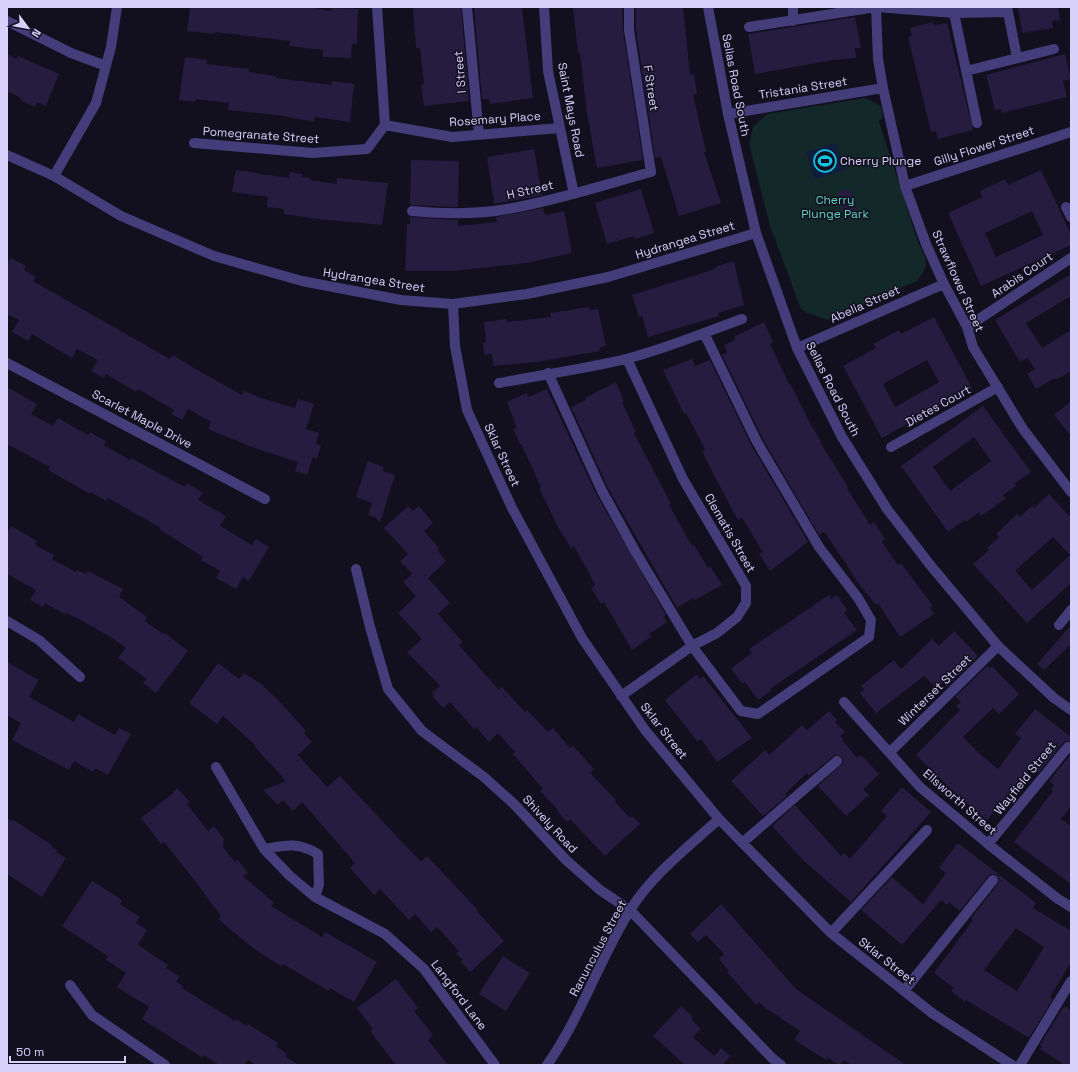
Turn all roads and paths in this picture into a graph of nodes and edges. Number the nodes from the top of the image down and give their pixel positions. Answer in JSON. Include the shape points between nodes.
{"nodes":[{"id":1,"x":117,"y":7,"type":"edge"},
{"id":2,"x":377,"y":7,"type":"edge"},
{"id":3,"x":467,"y":7,"type":"edge"},
{"id":4,"x":544,"y":7,"type":"edge"},
{"id":5,"x":628,"y":7,"type":"edge"},
{"id":6,"x":708,"y":7,"type":"edge"},
{"id":7,"x":793,"y":7,"type":"edge"},
{"id":8,"x":876,"y":7,"type":"edge"},
{"id":9,"x":1008,"y":10,"type":"edge"},
{"id":10,"x":954,"y":13,"type":"junction"},
{"id":11,"x":7,"y":21,"type":"edge"},
{"id":12,"x":793,"y":21,"type":"junction"},
{"id":13,"x":750,"y":28,"type":"dead end"},
{"id":14,"x":1054,"y":49,"type":"dead end"},
{"id":15,"x":1017,"y":58,"type":"junction"},
{"id":16,"x":106,"y":66,"type":"junction"},
{"id":17,"x":966,"y":71,"type":"junction"},
{"id":18,"x":883,"y":88,"type":"junction"},
{"id":19,"x":728,"y":114,"type":"junction"},
{"id":20,"x":977,"y":123,"type":"dead end"},
{"id":21,"x":385,"y":125,"type":"junction"},
{"id":22,"x":560,"y":128,"type":"junction"},
{"id":23,"x":1071,"y":132,"type":"edge"},
{"id":24,"x":479,"y":135,"type":"junction"},
{"id":25,"x":194,"y":143,"type":"dead end"},
{"id":26,"x":7,"y":155,"type":"edge"},
{"id":27,"x":651,"y":172,"type":"joint"},
{"id":28,"x":54,"y":176,"type":"junction"},
{"id":29,"x":905,"y":186,"type":"junction"},
{"id":30,"x":574,"y":194,"type":"junction"},
{"id":31,"x":1066,"y":207,"type":"dead end"},
{"id":32,"x":412,"y":212,"type":"dead end"},
{"id":33,"x":1071,"y":217,"type":"edge"},
{"id":34,"x":756,"y":233,"type":"junction"},
{"id":35,"x":1071,"y":258,"type":"edge"},
{"id":36,"x":944,"y":284,"type":"junction"},
{"id":37,"x":453,"y":304,"type":"junction"},
{"id":38,"x":742,"y":319,"type":"dead end"},
{"id":39,"x":967,"y":327,"type":"junction"},
{"id":40,"x":704,"y":333,"type":"junction"},
{"id":41,"x":797,"y":348,"type":"junction"},
{"id":42,"x":627,"y":359,"type":"junction"},
{"id":43,"x":7,"y":363,"type":"edge"},
{"id":44,"x":548,"y":373,"type":"junction"},
{"id":45,"x":499,"y":383,"type":"dead end"},
{"id":46,"x":998,"y":387,"type":"junction"},
{"id":47,"x":891,"y":447,"type":"dead end"},
{"id":48,"x":1071,"y":492,"type":"edge"},
{"id":49,"x":265,"y":499,"type":"dead end"},
{"id":50,"x":356,"y":568,"type":"dead end"},
{"id":51,"x":1071,"y":610,"type":"edge"},
{"id":52,"x":7,"y":621,"type":"edge"},
{"id":53,"x":1059,"y":625,"type":"dead end"},
{"id":54,"x":692,"y":646,"type":"junction"},
{"id":55,"x":998,"y":646,"type":"junction"},
{"id":56,"x":80,"y":677,"type":"dead end"},
{"id":57,"x":621,"y":696,"type":"junction"},
{"id":58,"x":844,"y":702,"type":"dead end"},
{"id":59,"x":1071,"y":710,"type":"edge"},
{"id":60,"x":1068,"y":747,"type":"dead end"},
{"id":61,"x":890,"y":752,"type":"junction"},
{"id":62,"x":837,"y":761,"type":"dead end"},
{"id":63,"x":216,"y":767,"type":"dead end"},
{"id":64,"x":719,"y":819,"type":"junction"},
{"id":65,"x":927,"y":830,"type":"dead end"},
{"id":66,"x":742,"y":843,"type":"junction"},
{"id":67,"x":988,"y":844,"type":"junction"},
{"id":68,"x":264,"y":849,"type":"junction"},
{"id":69,"x":993,"y":880,"type":"dead end"},
{"id":70,"x":315,"y":897,"type":"junction"},
{"id":71,"x":1071,"y":907,"type":"edge"},
{"id":72,"x":630,"y":910,"type":"junction"},
{"id":73,"x":831,"y":933,"type":"junction"},
{"id":74,"x":1071,"y":981,"type":"edge"},
{"id":75,"x":70,"y":985,"type":"dead end"},
{"id":76,"x":904,"y":991,"type":"junction"},
{"id":77,"x":165,"y":1065,"type":"edge"},
{"id":78,"x":495,"y":1065,"type":"edge"},
{"id":79,"x":547,"y":1065,"type":"edge"},
{"id":80,"x":781,"y":1065,"type":"edge"},
{"id":81,"x":1012,"y":1065,"type":"edge"},
{"id":82,"x":1020,"y":1065,"type":"edge"}],
"edges":[{"from":1,"to":16,"type":"street"},
{"from":2,"to":21,"type":"street"},
{"from":3,"to":24,"type":"street","name":"I Street"},
{"from":4,"to":22,"type":"street","name":"Saint Mays Road","via":[[548,70]]},
{"from":5,"to":27,"type":"street","name":"F Street","via":[[629,30]]},
{"from":6,"to":19,"type":"street","name":"Sellas Road South"},
{"from":7,"to":12,"type":"street"},
{"from":8,"to":10,"type":"street"},
{"from":8,"to":12,"type":"street"},
{"from":8,"to":18,"type":"street","name":"Strawflower Street","via":[[878,59]]},
{"from":9,"to":10,"type":"street"},
{"from":9,"to":15,"type":"street"},
{"from":10,"to":17,"type":"street"},
{"from":11,"to":16,"type":"street","via":[[71,53]]},
{"from":12,"to":13,"type":"street"},
{"from":14,"to":15,"type":"street"},
{"from":15,"to":17,"type":"street"},
{"from":16,"to":28,"type":"street","via":[[96,103]]},
{"from":17,"to":20,"type":"street"},
{"from":18,"to":19,"type":"street","name":"Tristania Street"},
{"from":18,"to":29,"type":"street","name":"Strawflower Street"},
{"from":19,"to":34,"type":"street","name":"Sellas Road South"},
{"from":21,"to":24,"type":"street","name":"Rosemary Place","via":[[452,137]]},
{"from":21,"to":25,"type":"street","name":"Pomegranate Street","via":[[367,149],[313,153]]},
{"from":22,"to":24,"type":"street","name":"Rosemary Place"},
{"from":22,"to":30,"type":"street","name":"Saint Mays Road"},
{"from":23,"to":29,"type":"street","name":"Gilly Flower Street"},
{"from":26,"to":28,"type":"street","name":"Hydrangea Street"},
{"from":27,"to":30,"type":"street","name":"H Street"},
{"from":28,"to":37,"type":"street","name":"Hydrangea Street","via":[[120,216],[214,256],[310,283],[400,300]]},
{"from":29,"to":36,"type":"street","name":"Strawflower Street"},
{"from":30,"to":32,"type":"street","name":"H Street","via":[[506,210],[452,214]]},
{"from":31,"to":33,"type":"street"},
{"from":34,"to":37,"type":"street","name":"Hydrangea Street","via":[[608,277],[527,294]]},
{"from":34,"to":41,"type":"street","name":"Sellas Road South"},
{"from":35,"to":39,"type":"street","name":"Arabis Court"},
{"from":36,"to":39,"type":"street","name":"Strawflower Street"},
{"from":36,"to":41,"type":"street","name":"Abelia Street"},
{"from":37,"to":57,"type":"street","name":"Sklar Street","via":[[455,346],[467,410],[512,508],[578,631]]},
{"from":38,"to":40,"type":"street"},
{"from":39,"to":46,"type":"street","name":"Strawflower Street","via":[[973,347]]},
{"from":40,"to":42,"type":"street"},
{"from":40,"to":54,"type":"street","via":[[757,442],[819,547],[858,598],[871,620],[869,637],[758,714],[741,711]]},
{"from":41,"to":55,"type":"street","name":"Sellas Road South","via":[[842,437],[887,508],[931,566]]},
{"from":42,"to":44,"type":"street"},
{"from":42,"to":54,"type":"street","name":"Clematis Street","via":[[683,479],[746,586],[746,603],[737,617],[717,633]]},
{"from":43,"to":49,"type":"street","name":"Scarlet Maple Drive"},
{"from":44,"to":45,"type":"street"},
{"from":44,"to":54,"type":"street","via":[[602,491]]},
{"from":46,"to":47,"type":"street","name":"Dietes Court"},
{"from":46,"to":48,"type":"street","name":"Strawflower Street","via":[[1023,429]]},
{"from":50,"to":72,"type":"street","name":"Shively Road","via":[[388,689],[422,731],[484,777],[514,804],[566,860],[600,890]]},
{"from":51,"to":53,"type":"street"},
{"from":52,"to":56,"type":"street","via":[[39,640]]},
{"from":54,"to":57,"type":"street","name":"Clematis Street"},
{"from":55,"to":59,"type":"street","name":"Sellas Road South","via":[[1054,698]]},
{"from":55,"to":61,"type":"street","name":"Winterset Street"},
{"from":57,"to":64,"type":"street","name":"Sklar Street","via":[[645,730]]},
{"from":58,"to":61,"type":"street","name":"Ellsworth Street"},
{"from":60,"to":67,"type":"street","name":"Wayfield Street"},
{"from":61,"to":67,"type":"street","name":"Ellsworth Street","via":[[920,787]]},
{"from":62,"to":66,"type":"street"},
{"from":63,"to":68,"type":"street","name":"Langford Lane"},
{"from":64,"to":66,"type":"street","name":"Sklar Street"},
{"from":64,"to":72,"type":"street","name":"Ranunculus Street","via":[[655,877]]},
{"from":65,"to":73,"type":"street"},
{"from":66,"to":73,"type":"street","name":"Sklar Street"},
{"from":67,"to":71,"type":"street","name":"Ellsworth Street"},
{"from":68,"to":70,"type":"street","name":"Langford Lane"},
{"from":68,"to":70,"type":"street","via":[[286,845],[305,846],[318,854],[319,885]]},
{"from":69,"to":76,"type":"street"},
{"from":70,"to":78,"type":"street","name":"Langford Lane","via":[[385,934],[424,969]]},
{"from":72,"to":79,"type":"street","name":"Ranunculus Street","via":[[578,1015]]},
{"from":72,"to":80,"type":"street","name":"Shively Road"},
{"from":73,"to":76,"type":"street","name":"Sklar Street"},
{"from":74,"to":82,"type":"street"},
{"from":75,"to":77,"type":"street","via":[[92,1015]]},
{"from":76,"to":81,"type":"street","name":"Sklar Street","via":[[932,1013]]}]}
